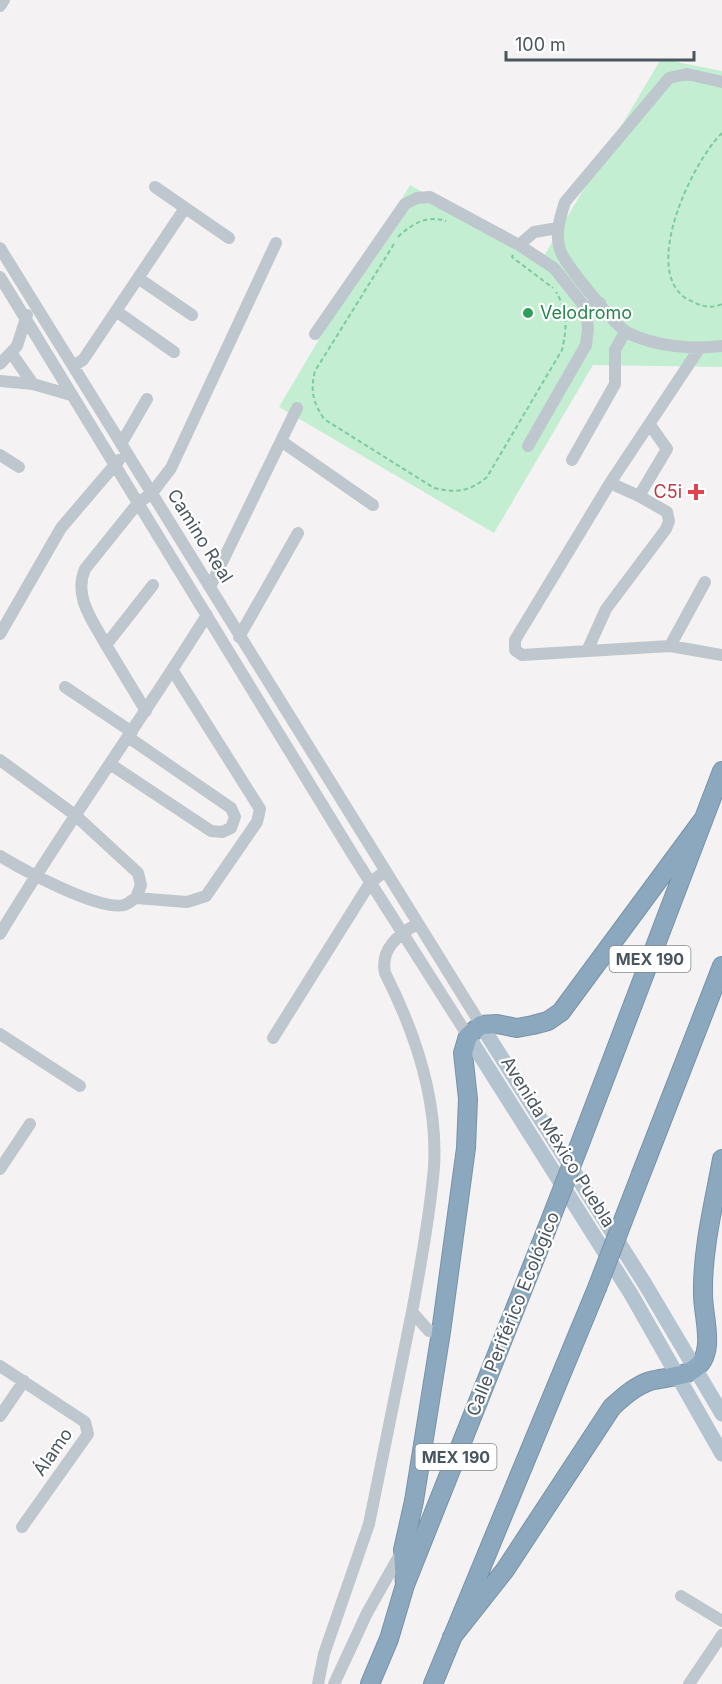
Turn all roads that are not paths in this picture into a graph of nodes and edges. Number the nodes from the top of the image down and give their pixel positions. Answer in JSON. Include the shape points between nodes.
{"nodes":[{"id":1,"x":4,"y":0,"type":"edge"},
{"id":2,"x":0,"y":6,"type":"edge"},
{"id":3,"x":722,"y":82,"type":"edge"},
{"id":4,"x":155,"y":187,"type":"dead end"},
{"id":5,"x":185,"y":208,"type":"junction"},
{"id":6,"x":558,"y":228,"type":"junction"},
{"id":7,"x":229,"y":238,"type":"dead end"},
{"id":8,"x":276,"y":243,"type":"dead end"},
{"id":9,"x":519,"y":245,"type":"junction"},
{"id":10,"x":0,"y":248,"type":"edge"},
{"id":11,"x":0,"y":277,"type":"edge"},
{"id":12,"x":138,"y":278,"type":"junction"},
{"id":13,"x":600,"y":303,"type":"junction"},
{"id":14,"x":35,"y":305,"type":"junction"},
{"id":15,"x":585,"y":307,"type":"junction"},
{"id":16,"x":116,"y":311,"type":"junction"},
{"id":17,"x":192,"y":315,"type":"dead end"},
{"id":18,"x":25,"y":319,"type":"junction"},
{"id":19,"x":625,"y":332,"type":"junction"},
{"id":20,"x":315,"y":334,"type":"dead end"},
{"id":21,"x":722,"y":346,"type":"edge"},
{"id":22,"x":699,"y":349,"type":"junction"},
{"id":23,"x":174,"y":352,"type":"dead end"},
{"id":24,"x":12,"y":354,"type":"junction"},
{"id":25,"x":0,"y":364,"type":"edge"},
{"id":26,"x":73,"y":366,"type":"junction"},
{"id":27,"x":0,"y":381,"type":"edge"},
{"id":28,"x":33,"y":384,"type":"junction"},
{"id":29,"x":71,"y":394,"type":"junction"},
{"id":30,"x":147,"y":399,"type":"dead end"},
{"id":31,"x":297,"y":408,"type":"dead end"},
{"id":32,"x":650,"y":425,"type":"junction"},
{"id":33,"x":281,"y":441,"type":"junction"},
{"id":34,"x":528,"y":446,"type":"dead end"},
{"id":35,"x":125,"y":449,"type":"junction"},
{"id":36,"x":0,"y":455,"type":"edge"},
{"id":37,"x":573,"y":460,"type":"dead end"},
{"id":38,"x":114,"y":463,"type":"junction"},
{"id":39,"x":19,"y":467,"type":"dead end"},
{"id":40,"x":610,"y":483,"type":"junction"},
{"id":41,"x":152,"y":493,"type":"junction"},
{"id":42,"x":639,"y":496,"type":"junction"},
{"id":43,"x":138,"y":503,"type":"junction"},
{"id":44,"x":373,"y":505,"type":"dead end"},
{"id":45,"x":298,"y":532,"type":"dead end"},
{"id":46,"x":705,"y":582,"type":"dead end"},
{"id":47,"x":153,"y":585,"type":"dead end"},
{"id":48,"x":210,"y":587,"type":"junction"},
{"id":49,"x":207,"y":615,"type":"junction"},
{"id":50,"x":0,"y":634,"type":"edge"},
{"id":51,"x":240,"y":637,"type":"junction"},
{"id":52,"x":106,"y":645,"type":"junction"},
{"id":53,"x":670,"y":646,"type":"junction"},
{"id":54,"x":587,"y":651,"type":"junction"},
{"id":55,"x":722,"y":655,"type":"edge"},
{"id":56,"x":173,"y":671,"type":"junction"},
{"id":57,"x":65,"y":687,"type":"dead end"},
{"id":58,"x":146,"y":711,"type":"junction"},
{"id":59,"x":130,"y":735,"type":"junction"},
{"id":60,"x":0,"y":760,"type":"edge"},
{"id":61,"x":110,"y":764,"type":"junction"},
{"id":62,"x":722,"y":771,"type":"edge"},
{"id":63,"x":75,"y":815,"type":"junction"},
{"id":64,"x":702,"y":821,"type":"junction"},
{"id":65,"x":367,"y":845,"type":"joint"},
{"id":66,"x":352,"y":855,"type":"joint"},
{"id":67,"x":0,"y":856,"type":"edge"},
{"id":68,"x":385,"y":872,"type":"junction"},
{"id":69,"x":34,"y":877,"type":"junction"},
{"id":70,"x":370,"y":883,"type":"junction"},
{"id":71,"x":136,"y":898,"type":"junction"},
{"id":72,"x":417,"y":924,"type":"junction"},
{"id":73,"x":0,"y":933,"type":"edge"},
{"id":74,"x":402,"y":933,"type":"junction"},
{"id":75,"x":722,"y":966,"type":"edge"},
{"id":76,"x":475,"y":1031,"type":"junction"},
{"id":77,"x":0,"y":1034,"type":"edge"},
{"id":78,"x":273,"y":1038,"type":"dead end"},
{"id":79,"x":80,"y":1086,"type":"dead end"},
{"id":80,"x":30,"y":1124,"type":"dead end"},
{"id":81,"x":4,"y":1156,"type":"edge"},
{"id":82,"x":722,"y":1159,"type":"edge"},
{"id":83,"x":0,"y":1169,"type":"edge"},
{"id":84,"x":412,"y":1312,"type":"junction"},
{"id":85,"x":441,"y":1332,"type":"junction"},
{"id":86,"x":0,"y":1365,"type":"edge"},
{"id":87,"x":695,"y":1369,"type":"junction"},
{"id":88,"x":677,"y":1376,"type":"junction"},
{"id":89,"x":24,"y":1381,"type":"junction"},
{"id":90,"x":722,"y":1414,"type":"edge"},
{"id":91,"x":0,"y":1416,"type":"edge"},
{"id":92,"x":722,"y":1454,"type":"edge"},
{"id":93,"x":22,"y":1527,"type":"dead end"},
{"id":94,"x":403,"y":1550,"type":"junction"},
{"id":95,"x":405,"y":1585,"type":"junction"},
{"id":96,"x":681,"y":1596,"type":"dead end"},
{"id":97,"x":722,"y":1621,"type":"edge"},
{"id":98,"x":722,"y":1635,"type":"edge"},
{"id":99,"x":452,"y":1637,"type":"junction"},
{"id":100,"x":318,"y":1684,"type":"edge"},
{"id":101,"x":334,"y":1684,"type":"edge"},
{"id":102,"x":370,"y":1684,"type":"edge"},
{"id":103,"x":434,"y":1684,"type":"edge"},
{"id":104,"x":689,"y":1684,"type":"edge"}],
"edges":[{"from":1,"to":2,"type":"street"},
{"from":3,"to":6,"type":"street","via":[[687,74],[669,78],[565,202]]},
{"from":4,"to":5,"type":"street"},
{"from":5,"to":7,"type":"street"},
{"from":5,"to":12,"type":"street"},
{"from":6,"to":9,"type":"street","via":[[534,232]]},
{"from":6,"to":13,"type":"street","via":[[561,252]]},
{"from":8,"to":41,"type":"street","via":[[171,468]]},
{"from":9,"to":15,"type":"street","via":[[554,268]]},
{"from":9,"to":20,"type":"street","via":[[430,197],[417,198],[405,204]]},
{"from":10,"to":14,"type":"street","name":"Camino Real"},
{"from":11,"to":18,"type":"street","name":"Camino Real"},
{"from":12,"to":16,"type":"street"},
{"from":12,"to":17,"type":"street"},
{"from":13,"to":15,"type":"street"},
{"from":13,"to":19,"type":"street"},
{"from":14,"to":18,"type":"street"},
{"from":14,"to":26,"type":"street","name":"Camino Real"},
{"from":15,"to":34,"type":"street","via":[[586,345]]},
{"from":16,"to":23,"type":"street"},
{"from":16,"to":26,"type":"street","via":[[83,360]]},
{"from":18,"to":24,"type":"street"},
{"from":18,"to":29,"type":"street","name":"Camino Real"},
{"from":19,"to":22,"type":"street"},
{"from":19,"to":37,"type":"street","via":[[615,350],[615,384]]},
{"from":21,"to":22,"type":"street"},
{"from":22,"to":32,"type":"street"},
{"from":24,"to":25,"type":"street"},
{"from":24,"to":28,"type":"street"},
{"from":26,"to":35,"type":"street","name":"Camino Real"},
{"from":27,"to":28,"type":"street"},
{"from":28,"to":29,"type":"street"},
{"from":29,"to":38,"type":"street","name":"Camino Real"},
{"from":30,"to":35,"type":"street"},
{"from":31,"to":33,"type":"street"},
{"from":32,"to":40,"type":"street"},
{"from":32,"to":42,"type":"street","via":[[667,449]]},
{"from":33,"to":44,"type":"street"},
{"from":33,"to":48,"type":"street"},
{"from":35,"to":38,"type":"street"},
{"from":35,"to":41,"type":"street","name":"Camino Real"},
{"from":36,"to":39,"type":"street"},
{"from":38,"to":43,"type":"street","name":"Camino Real"},
{"from":38,"to":50,"type":"street","via":[[61,528]]},
{"from":40,"to":42,"type":"street"},
{"from":40,"to":54,"type":"street","via":[[515,640],[515,650],[522,656]]},
{"from":41,"to":43,"type":"street"},
{"from":41,"to":48,"type":"street","name":"Camino Real"},
{"from":42,"to":54,"type":"street","via":[[667,512],[669,521],[606,609]]},
{"from":43,"to":49,"type":"street","name":"Camino Real"},
{"from":43,"to":52,"type":"street","via":[[79,582],[80,596]]},
{"from":45,"to":51,"type":"street"},
{"from":46,"to":53,"type":"street"},
{"from":47,"to":52,"type":"street"},
{"from":48,"to":51,"type":"street","name":"Camino Real"},
{"from":49,"to":56,"type":"street"},
{"from":49,"to":66,"type":"street","name":"Camino Real"},
{"from":51,"to":65,"type":"street","name":"Camino Real"},
{"from":52,"to":58,"type":"street"},
{"from":53,"to":54,"type":"street"},
{"from":53,"to":55,"type":"street"},
{"from":56,"to":58,"type":"street"},
{"from":56,"to":71,"type":"street","via":[[260,809],[257,822],[206,896],[187,902]]},
{"from":57,"to":59,"type":"street"},
{"from":58,"to":59,"type":"street"},
{"from":59,"to":61,"type":"street"},
{"from":59,"to":61,"type":"street","via":[[231,808],[235,817],[231,828],[211,831]]},
{"from":60,"to":63,"type":"street"},
{"from":61,"to":63,"type":"street"},
{"from":62,"to":64,"type":"highway","number":"MEX 190"},
{"from":63,"to":69,"type":"street"},
{"from":63,"to":71,"type":"street","via":[[138,873],[141,885]]},
{"from":64,"to":76,"type":"highway","via":[[561,1012],[533,1026]]},
{"from":64,"to":95,"type":"highway","name":"Calle Periférico Ecológico","number":"MEX 190","bridge":true,"via":[[546,1231]]},
{"from":65,"to":68,"type":"street","name":"Avenida México Puebla"},
{"from":66,"to":70,"type":"street","name":"Avenida México Puebla"},
{"from":67,"to":69,"type":"street"},
{"from":68,"to":70,"type":"street"},
{"from":68,"to":72,"type":"street","name":"Avenida México Puebla"},
{"from":69,"to":71,"type":"street","via":[[105,904],[123,905]]},
{"from":69,"to":73,"type":"street"},
{"from":70,"to":74,"type":"street","name":"Avenida México Puebla"},
{"from":70,"to":78,"type":"street"},
{"from":72,"to":74,"type":"street"},
{"from":72,"to":76,"type":"street","name":"Avenida México Puebla"},
{"from":74,"to":76,"type":"street","name":"Avenida México Puebla"},
{"from":74,"to":84,"type":"street","via":[[385,951],[383,963],[405,1014],[425,1077],[434,1165]]},
{"from":75,"to":99,"type":"highway","number":"MEX 190","bridge":true,"via":[[597,1288]]},
{"from":76,"to":85,"type":"highway","via":[[463,1053],[468,1099],[466,1148]]},
{"from":76,"to":87,"type":"main road","name":"Avenida México Puebla","via":[[645,1284]]},
{"from":76,"to":88,"type":"main road","name":"Avenida México Puebla"},
{"from":77,"to":79,"type":"street"},
{"from":80,"to":81,"type":"street"},
{"from":81,"to":83,"type":"street"},
{"from":82,"to":87,"type":"highway","via":[[705,1260],[705,1358]]},
{"from":84,"to":85,"type":"street","via":[[429,1331]]},
{"from":84,"to":100,"type":"street","via":[[369,1524],[324,1654]]},
{"from":85,"to":94,"type":"highway"},
{"from":86,"to":89,"type":"street","name":"Álamo"},
{"from":87,"to":88,"type":"highway"},
{"from":87,"to":90,"type":"main road","name":"Avenida México Puebla"},
{"from":88,"to":92,"type":"main road","name":"Avenida México Puebla"},
{"from":88,"to":99,"type":"highway","via":[[648,1382],[612,1407],[505,1570]]},
{"from":89,"to":91,"type":"street"},
{"from":89,"to":93,"type":"street","name":"Álamo","via":[[85,1422],[88,1434]]},
{"from":94,"to":95,"type":"highway"},
{"from":94,"to":101,"type":"street","via":[[367,1613]]},
{"from":95,"to":102,"type":"highway","name":"Calle Periférico Ecológico","number":"MEX 190"},
{"from":96,"to":97,"type":"street"},
{"from":98,"to":104,"type":"street"},
{"from":99,"to":103,"type":"highway","number":"MEX 190"}]}
